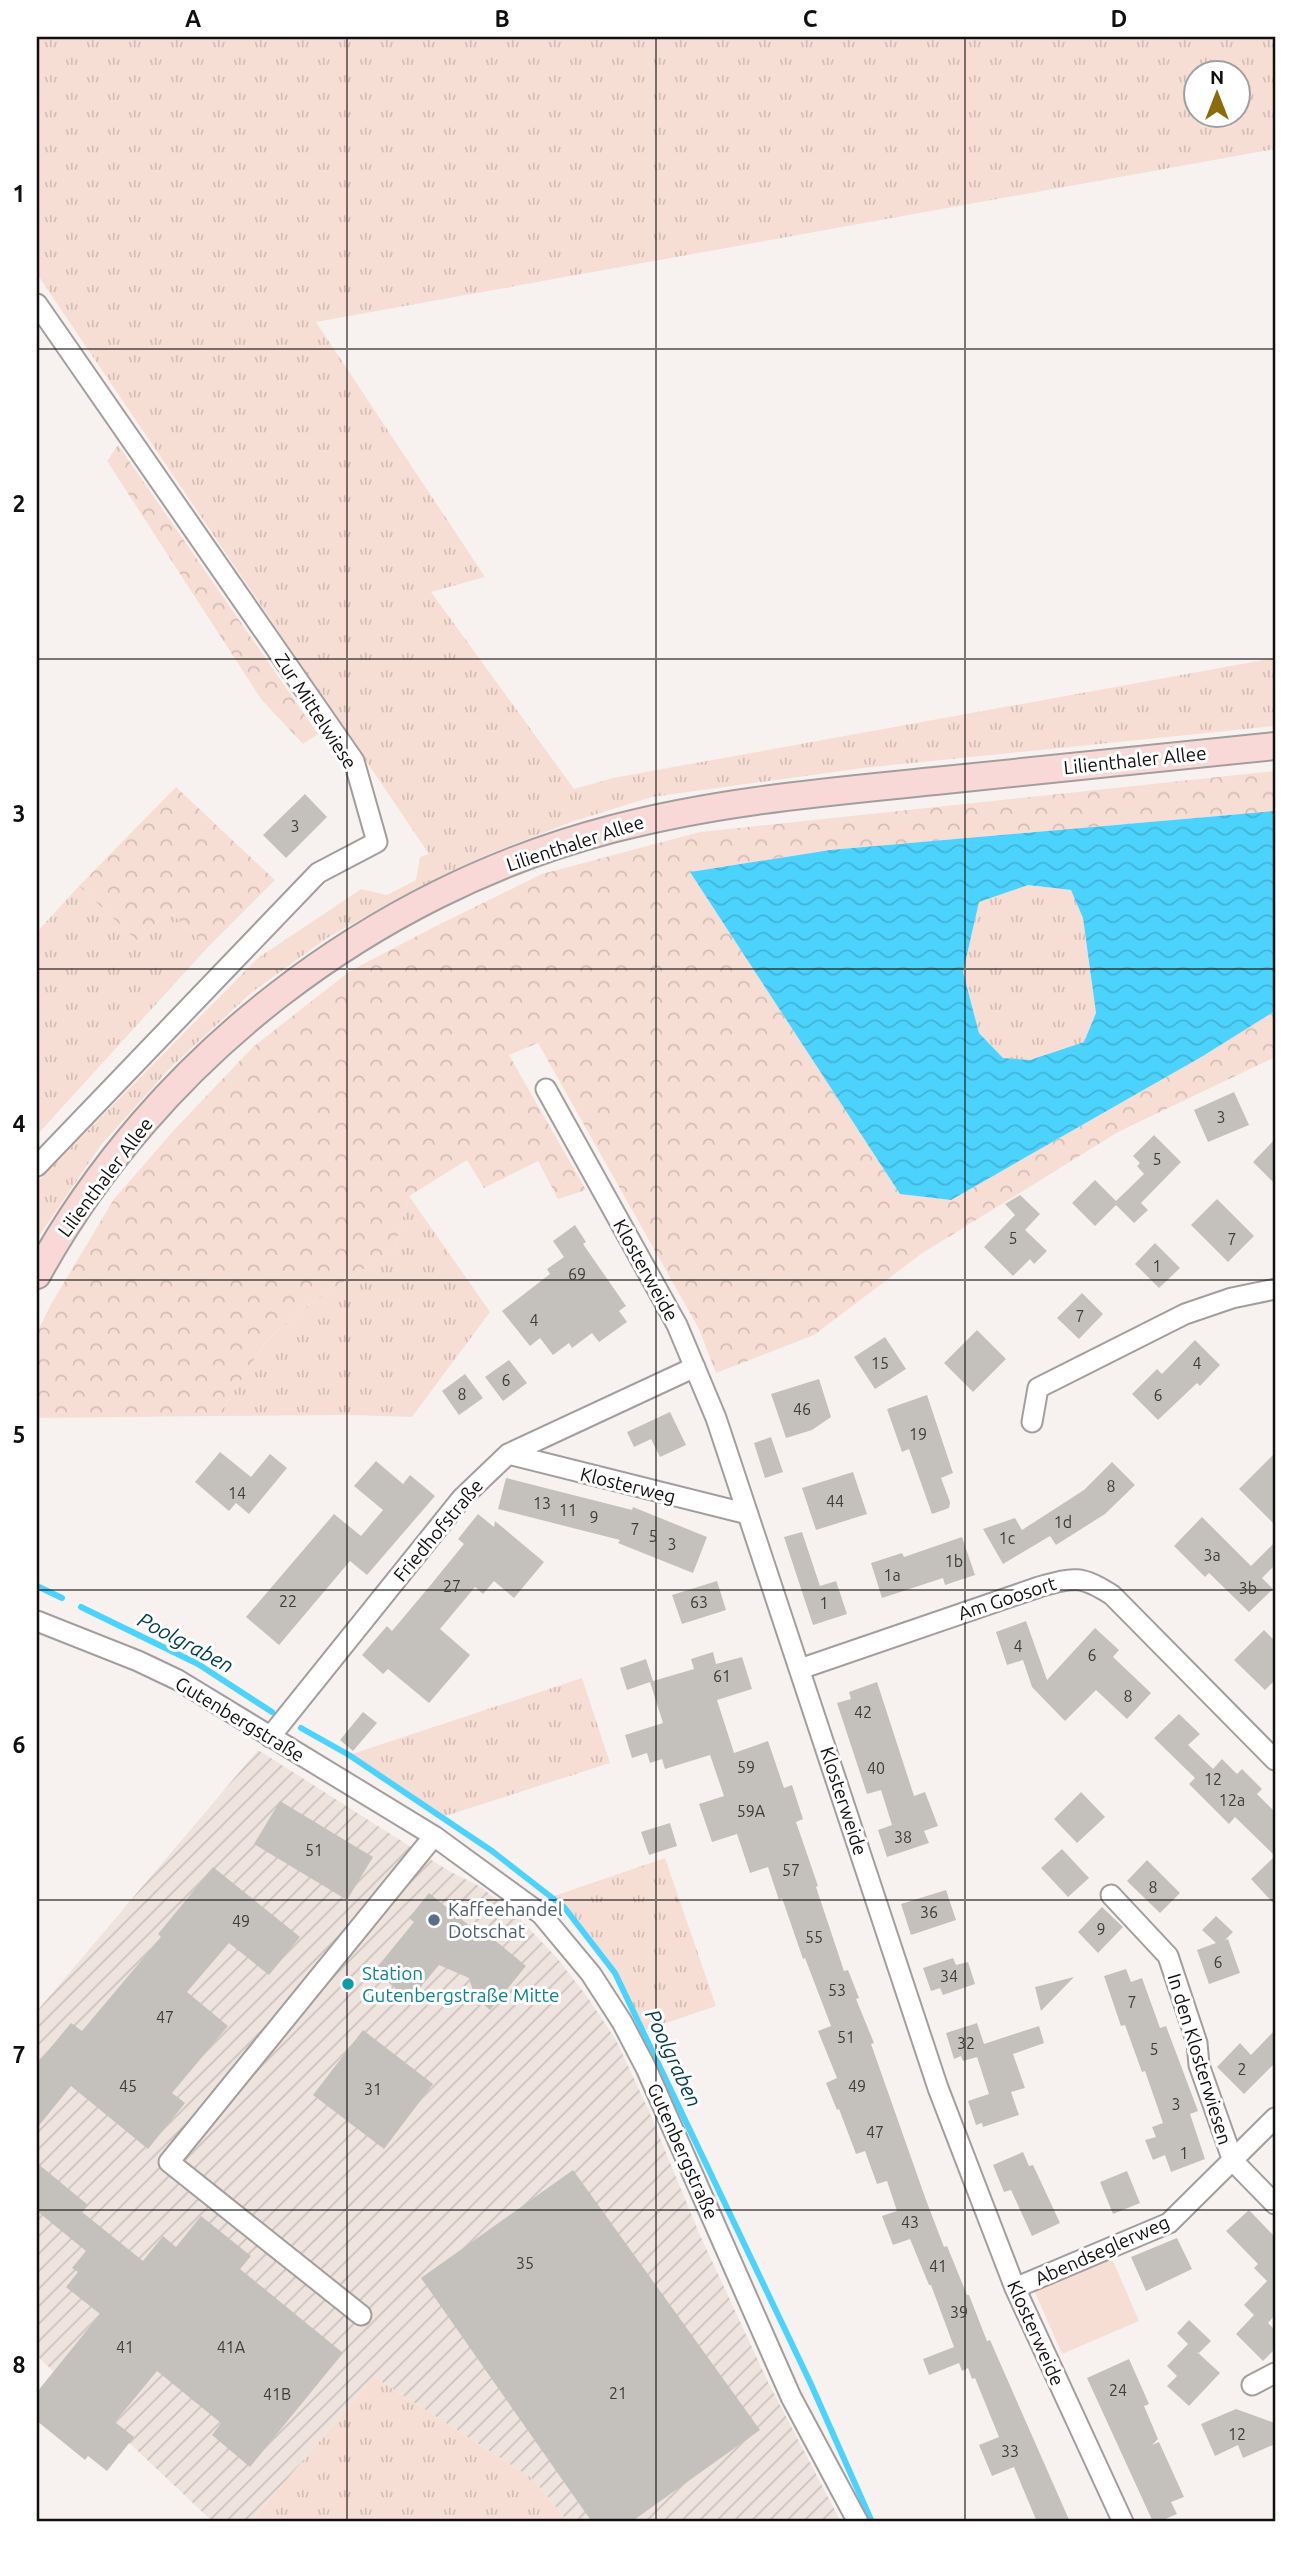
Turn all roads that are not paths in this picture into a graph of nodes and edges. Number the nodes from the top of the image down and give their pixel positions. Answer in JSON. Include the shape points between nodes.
{"nodes":[{"id":1,"x":37,"y":304,"type":"edge"},
{"id":2,"x":1275,"y":746,"type":"edge"},
{"id":3,"x":546,"y":1088,"type":"dead end"},
{"id":4,"x":37,"y":1166,"type":"edge"},
{"id":5,"x":37,"y":1276,"type":"edge"},
{"id":6,"x":1275,"y":1289,"type":"edge"},
{"id":7,"x":695,"y":1367,"type":"junction"},
{"id":8,"x":1032,"y":1422,"type":"dead end"},
{"id":9,"x":508,"y":1454,"type":"junction"},
{"id":10,"x":748,"y":1514,"type":"junction"},
{"id":11,"x":37,"y":1621,"type":"edge"},
{"id":12,"x":800,"y":1669,"type":"junction"},
{"id":13,"x":270,"y":1737,"type":"junction"},
{"id":14,"x":1275,"y":1760,"type":"edge"},
{"id":15,"x":434,"y":1836,"type":"junction"},
{"id":16,"x":1111,"y":1895,"type":"dead end"},
{"id":17,"x":1275,"y":2118,"type":"edge"},
{"id":18,"x":1233,"y":2161,"type":"junction"},
{"id":19,"x":1275,"y":2204,"type":"edge"},
{"id":20,"x":1015,"y":2288,"type":"junction"},
{"id":21,"x":361,"y":2315,"type":"dead end"},
{"id":22,"x":1275,"y":2373,"type":"edge"},
{"id":23,"x":1252,"y":2385,"type":"dead end"},
{"id":24,"x":858,"y":2522,"type":"edge"},
{"id":25,"x":1123,"y":2522,"type":"edge"}],
"edges":[{"from":1,"to":4,"type":"street","name":"Zur Mittelwiese","via":[[354,761],[377,842],[318,873]]},
{"from":2,"to":5,"type":"main road","name":"Lilienthaler Allee","via":[[822,792],[710,808],[554,846],[469,880],[340,951],[217,1047],[130,1139],[90,1191]]},
{"from":3,"to":7,"type":"street","name":"Klosterweide","via":[[677,1325]]},
{"from":6,"to":8,"type":"street","via":[[1185,1314],[1038,1388]]},
{"from":7,"to":9,"type":"street","name":"Friedhofstraße"},
{"from":7,"to":10,"type":"street","name":"Klosterweide"},
{"from":9,"to":10,"type":"street","name":"Klosterweg"},
{"from":9,"to":13,"type":"street","name":"Friedhofstraße","via":[[462,1497]]},
{"from":10,"to":12,"type":"street","name":"Klosterweide"},
{"from":11,"to":13,"type":"street","name":"Gutenbergstraße","via":[[178,1680]]},
{"from":12,"to":14,"type":"street","name":"Am Goosort","via":[[1048,1584],[1066,1579],[1090,1581],[1112,1595]]},
{"from":12,"to":20,"type":"street","name":"Klosterweide","via":[[938,2088]]},
{"from":13,"to":15,"type":"street","name":"Gutenbergstraße"},
{"from":15,"to":21,"type":"street","via":[[169,2162]]},
{"from":15,"to":24,"type":"street","name":"Gutenbergstraße","via":[[541,1914],[592,1974],[622,2022],[791,2397]]},
{"from":16,"to":18,"type":"street","name":"In den Klosterwiesen","via":[[1168,1956]]},
{"from":17,"to":18,"type":"street","name":"Abendseglerweg"},
{"from":18,"to":19,"type":"street"},
{"from":18,"to":20,"type":"street","name":"Abendseglerweg","via":[[1169,2223]]},
{"from":20,"to":25,"type":"street","name":"Klosterweide"},
{"from":22,"to":23,"type":"street"}]}
